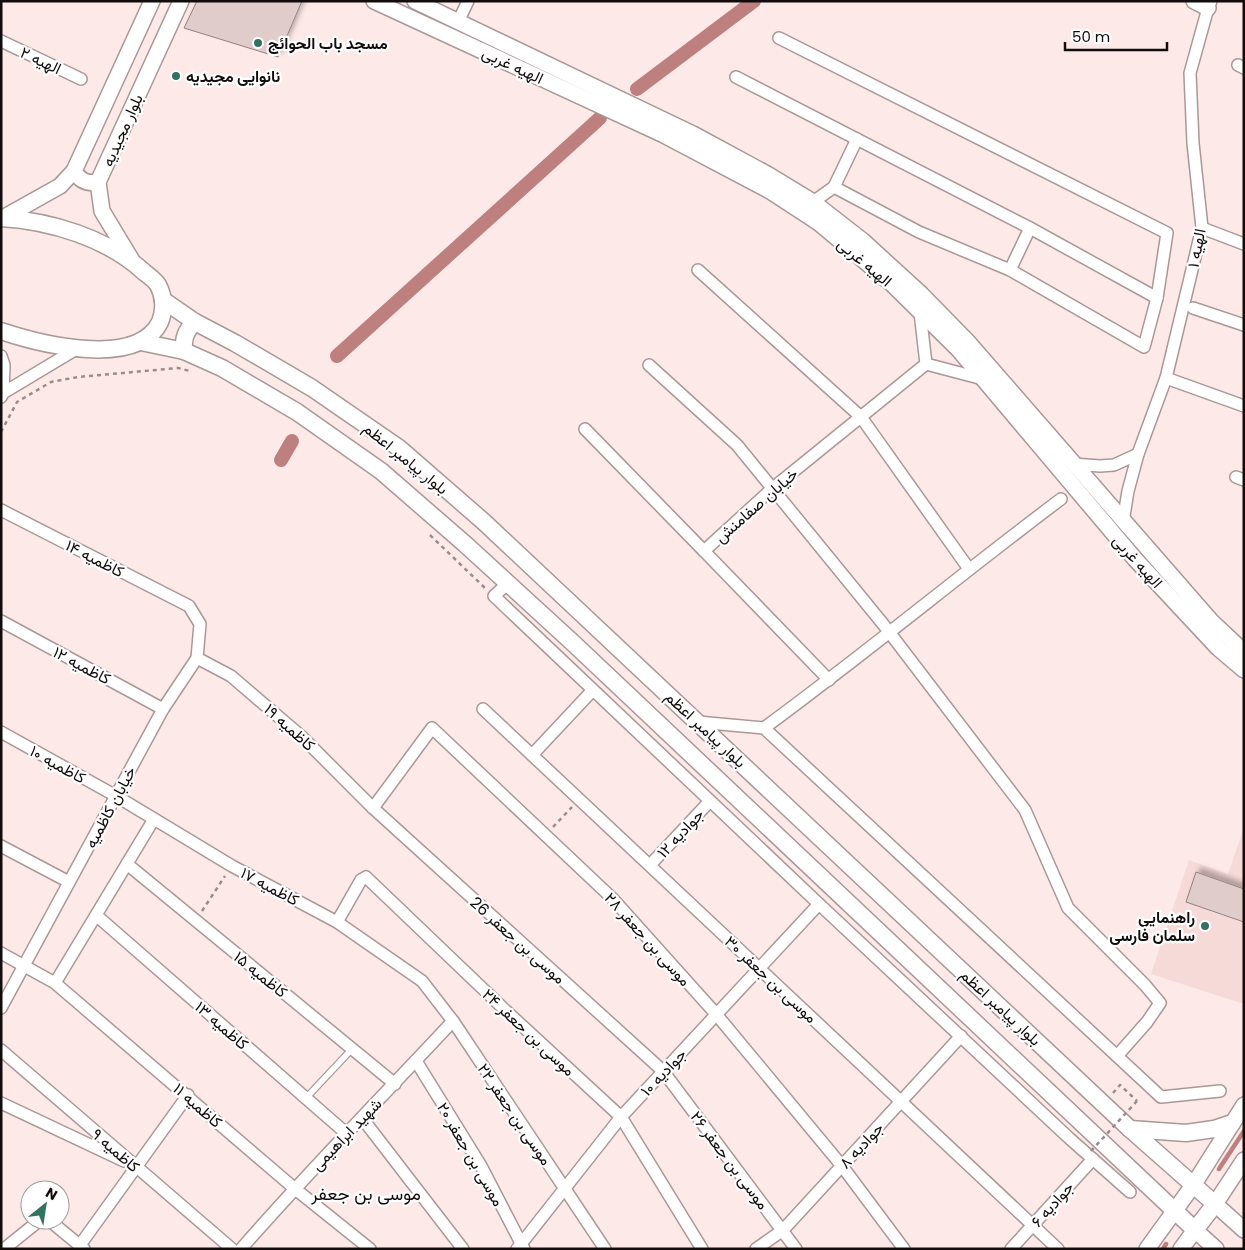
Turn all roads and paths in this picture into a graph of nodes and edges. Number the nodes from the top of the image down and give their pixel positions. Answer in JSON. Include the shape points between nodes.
{"nodes":[{"id":1,"x":152,"y":1,"type":"edge"},
{"id":2,"x":181,"y":1,"type":"edge"},
{"id":3,"x":374,"y":1,"type":"edge"},
{"id":4,"x":414,"y":1,"type":"edge"},
{"id":5,"x":468,"y":1,"type":"edge"},
{"id":6,"x":1204,"y":3,"type":"edge"},
{"id":7,"x":458,"y":22,"type":"junction"},
{"id":8,"x":779,"y":38,"type":"dead end"},
{"id":9,"x":1,"y":41,"type":"edge"},
{"id":10,"x":736,"y":77,"type":"dead end"},
{"id":11,"x":81,"y":79,"type":"dead end"},
{"id":12,"x":857,"y":139,"type":"junction"},
{"id":13,"x":74,"y":171,"type":"junction"},
{"id":14,"x":98,"y":182,"type":"junction"},
{"id":15,"x":834,"y":187,"type":"junction"},
{"id":16,"x":813,"y":202,"type":"junction"},
{"id":17,"x":2,"y":218,"type":"edge"},
{"id":18,"x":1030,"y":228,"type":"junction"},
{"id":19,"x":1202,"y":228,"type":"junction"},
{"id":20,"x":1244,"y":244,"type":"edge"},
{"id":21,"x":131,"y":259,"type":"junction"},
{"id":22,"x":698,"y":270,"type":"dead end"},
{"id":23,"x":1010,"y":270,"type":"junction"},
{"id":24,"x":1157,"y":298,"type":"junction"},
{"id":25,"x":163,"y":300,"type":"junction"},
{"id":26,"x":1193,"y":308,"type":"dead end"},
{"id":27,"x":920,"y":312,"type":"junction"},
{"id":28,"x":195,"y":322,"type":"junction"},
{"id":29,"x":1244,"y":325,"type":"edge"},
{"id":30,"x":1,"y":331,"type":"edge"},
{"id":31,"x":141,"y":342,"type":"junction"},
{"id":32,"x":78,"y":348,"type":"junction"},
{"id":33,"x":184,"y":351,"type":"junction"},
{"id":34,"x":1,"y":356,"type":"edge"},
{"id":35,"x":926,"y":364,"type":"junction"},
{"id":36,"x":650,"y":366,"type":"dead end"},
{"id":37,"x":191,"y":371,"type":"dead end"},
{"id":38,"x":1166,"y":378,"type":"junction"},
{"id":39,"x":983,"y":379,"type":"junction"},
{"id":40,"x":2,"y":395,"type":"edge"},
{"id":41,"x":1244,"y":406,"type":"edge"},
{"id":42,"x":861,"y":417,"type":"junction"},
{"id":43,"x":585,"y":429,"type":"dead end"},
{"id":44,"x":1,"y":432,"type":"edge"},
{"id":45,"x":1138,"y":454,"type":"junction"},
{"id":46,"x":1073,"y":464,"type":"junction"},
{"id":47,"x":773,"y":488,"type":"junction"},
{"id":48,"x":1061,"y":499,"type":"dead end"},
{"id":49,"x":1,"y":510,"type":"edge"},
{"id":50,"x":1123,"y":522,"type":"junction"},
{"id":51,"x":423,"y":529,"type":"dead end"},
{"id":52,"x":704,"y":551,"type":"junction"},
{"id":53,"x":969,"y":568,"type":"junction"},
{"id":54,"x":508,"y":583,"type":"junction"},
{"id":55,"x":494,"y":596,"type":"junction"},
{"id":56,"x":188,"y":606,"type":"joint"},
{"id":57,"x":1,"y":621,"type":"edge"},
{"id":58,"x":888,"y":632,"type":"junction"},
{"id":59,"x":1244,"y":652,"type":"edge"},
{"id":60,"x":197,"y":658,"type":"junction"},
{"id":61,"x":1244,"y":670,"type":"edge"},
{"id":62,"x":829,"y":680,"type":"junction"},
{"id":63,"x":592,"y":691,"type":"junction"},
{"id":64,"x":163,"y":709,"type":"junction"},
{"id":65,"x":483,"y":709,"type":"dead end"},
{"id":66,"x":698,"y":722,"type":"junction"},
{"id":67,"x":764,"y":728,"type":"junction"},
{"id":68,"x":1,"y":732,"type":"edge"},
{"id":69,"x":532,"y":755,"type":"junction"},
{"id":70,"x":116,"y":796,"type":"junction"},
{"id":71,"x":579,"y":799,"type":"junction"},
{"id":72,"x":710,"y":801,"type":"junction"},
{"id":73,"x":373,"y":808,"type":"junction"},
{"id":74,"x":154,"y":819,"type":"junction"},
{"id":75,"x":545,"y":835,"type":"junction"},
{"id":76,"x":1,"y":846,"type":"edge"},
{"id":77,"x":127,"y":864,"type":"junction"},
{"id":78,"x":650,"y":865,"type":"junction"},
{"id":79,"x":232,"y":866,"type":"junction"},
{"id":80,"x":69,"y":882,"type":"junction"},
{"id":81,"x":819,"y":904,"type":"junction"},
{"id":82,"x":97,"y":916,"type":"junction"},
{"id":83,"x":196,"y":921,"type":"junction"},
{"id":84,"x":337,"y":922,"type":"junction"},
{"id":85,"x":1,"y":953,"type":"edge"},
{"id":86,"x":24,"y":965,"type":"junction"},
{"id":87,"x":759,"y":968,"type":"junction"},
{"id":88,"x":422,"y":982,"type":"joint"},
{"id":89,"x":55,"y":983,"type":"junction"},
{"id":90,"x":1,"y":1008,"type":"edge"},
{"id":91,"x":716,"y":1014,"type":"junction"},
{"id":92,"x":453,"y":1021,"type":"junction"},
{"id":93,"x":961,"y":1036,"type":"junction"},
{"id":94,"x":352,"y":1049,"type":"junction"},
{"id":95,"x":1,"y":1050,"type":"edge"},
{"id":96,"x":1117,"y":1056,"type":"junction"},
{"id":97,"x":416,"y":1061,"type":"junction"},
{"id":98,"x":663,"y":1071,"type":"junction"},
{"id":99,"x":394,"y":1084,"type":"junction"},
{"id":100,"x":1120,"y":1085,"type":"dead end"},
{"id":101,"x":1220,"y":1091,"type":"dead end"},
{"id":102,"x":188,"y":1095,"type":"junction"},
{"id":103,"x":306,"y":1098,"type":"junction"},
{"id":104,"x":902,"y":1102,"type":"junction"},
{"id":105,"x":1,"y":1103,"type":"edge"},
{"id":106,"x":1244,"y":1104,"type":"edge"},
{"id":107,"x":621,"y":1117,"type":"junction"},
{"id":108,"x":362,"y":1118,"type":"junction"},
{"id":109,"x":1232,"y":1122,"type":"junction"},
{"id":110,"x":1130,"y":1129,"type":"junction"},
{"id":111,"x":347,"y":1134,"type":"junction"},
{"id":112,"x":1092,"y":1155,"type":"junction"},
{"id":113,"x":1244,"y":1160,"type":"edge"},
{"id":114,"x":842,"y":1166,"type":"junction"},
{"id":115,"x":136,"y":1167,"type":"junction"},
{"id":116,"x":1194,"y":1184,"type":"junction"},
{"id":117,"x":294,"y":1188,"type":"junction"},
{"id":118,"x":565,"y":1188,"type":"junction"},
{"id":119,"x":1130,"y":1192,"type":"dead end"},
{"id":120,"x":1214,"y":1204,"type":"junction"},
{"id":121,"x":1175,"y":1211,"type":"junction"},
{"id":122,"x":1033,"y":1225,"type":"junction"},
{"id":123,"x":28,"y":1230,"type":"edge"},
{"id":124,"x":61,"y":1230,"type":"edge"},
{"id":125,"x":783,"y":1230,"type":"junction"},
{"id":126,"x":1195,"y":1230,"type":"junction"},
{"id":127,"x":1244,"y":1230,"type":"edge"},
{"id":128,"x":82,"y":1247,"type":"edge"},
{"id":129,"x":521,"y":1247,"type":"edge"},
{"id":130,"x":4,"y":1249,"type":"edge"},
{"id":131,"x":232,"y":1249,"type":"edge"},
{"id":132,"x":241,"y":1249,"type":"edge"},
{"id":133,"x":370,"y":1249,"type":"edge"},
{"id":134,"x":463,"y":1249,"type":"edge"},
{"id":135,"x":605,"y":1249,"type":"edge"},
{"id":136,"x":702,"y":1249,"type":"edge"},
{"id":137,"x":756,"y":1249,"type":"edge"},
{"id":138,"x":796,"y":1249,"type":"edge"},
{"id":139,"x":904,"y":1249,"type":"edge"},
{"id":140,"x":1011,"y":1249,"type":"edge"},
{"id":141,"x":1058,"y":1249,"type":"edge"},
{"id":142,"x":1147,"y":1249,"type":"edge"},
{"id":143,"x":1181,"y":1249,"type":"edge"},
{"id":144,"x":1216,"y":1249,"type":"edge"}],
"edges":[{"from":1,"to":13,"type":"street","name":"بلوار مجیدیه"},
{"from":2,"to":14,"type":"street","name":"بلوار مجیدیه"},
{"from":3,"to":27,"type":"street","name":"الهیه غربی","via":[[664,135],[770,191],[819,223]]},
{"from":4,"to":7,"type":"street","name":"الهیه غربی"},
{"from":5,"to":7,"type":"street"},
{"from":6,"to":19,"type":"street","name":"الهیه ۱","via":[[1190,73]]},
{"from":7,"to":16,"type":"street","name":"الهیه غربی","via":[[693,134]]},
{"from":8,"to":24,"type":"street","via":[[1167,233]]},
{"from":9,"to":11,"type":"street","name":"الهیه ۲"},
{"from":10,"to":12,"type":"street"},
{"from":12,"to":15,"type":"street"},
{"from":12,"to":18,"type":"street"},
{"from":13,"to":14,"type":"street","via":[[81,180]]},
{"from":13,"to":17,"type":"street","name":"بلوار مجیدیه","via":[[60,186]]},
{"from":14,"to":21,"type":"street","name":"بلوار مجیدیه","via":[[102,211]]},
{"from":15,"to":16,"type":"street"},
{"from":15,"to":23,"type":"street","via":[[919,232]]},
{"from":16,"to":46,"type":"street","name":"الهیه غربی","via":[[863,241],[921,294],[967,341]]},
{"from":17,"to":21,"type":"main road","via":[[79,234]]},
{"from":18,"to":23,"type":"street"},
{"from":18,"to":24,"type":"street"},
{"from":19,"to":20,"type":"street"},
{"from":19,"to":38,"type":"street","name":"الهیه ۱"},
{"from":21,"to":25,"type":"main road","via":[[157,284]]},
{"from":22,"to":42,"type":"street"},
{"from":23,"to":24,"type":"street","via":[[1144,347]]},
{"from":25,"to":28,"type":"main road","name":"بلوار پیامبر اعظم"},
{"from":25,"to":31,"type":"main road","via":[[162,316],[155,331]]},
{"from":26,"to":29,"type":"street"},
{"from":27,"to":35,"type":"street"},
{"from":27,"to":39,"type":"street","name":"الهیه غربی"},
{"from":28,"to":33,"type":"main road","via":[[185,335]]},
{"from":28,"to":66,"type":"main road","name":"بلوار پیامبر اعظم","via":[[312,388],[399,448],[484,522]]},
{"from":30,"to":32,"type":"main road"},
{"from":31,"to":32,"type":"main road","via":[[106,349]]},
{"from":31,"to":33,"type":"main road","name":"بلوار پیامبر اعظم"},
{"from":32,"to":40,"type":"street"},
{"from":33,"to":54,"type":"main road","name":"بلوار پیامبر اعظم","via":[[222,368],[297,412],[381,471]]},
{"from":34,"to":40,"type":"street","via":[[4,365]]},
{"from":35,"to":39,"type":"street"},
{"from":35,"to":42,"type":"street","name":"خیابان صفامنش"},
{"from":36,"to":47,"type":"street","via":[[737,445]]},
{"from":37,"to":44,"type":"path","via":[[178,368],[51,382],[17,402]]},
{"from":38,"to":41,"type":"street"},
{"from":38,"to":45,"type":"street","name":"الهیه ۱"},
{"from":39,"to":61,"type":"street","name":"الهیه غربی","via":[[1135,560],[1218,648]]},
{"from":42,"to":47,"type":"street","name":"خیابان صفامنش"},
{"from":42,"to":53,"type":"street"},
{"from":43,"to":52,"type":"street"},
{"from":45,"to":46,"type":"street","via":[[1114,465]]},
{"from":45,"to":50,"type":"street","name":"الهیه ۱"},
{"from":46,"to":50,"type":"street","name":"الهیه غربی"},
{"from":47,"to":52,"type":"street","name":"خیابان صفامنش"},
{"from":47,"to":58,"type":"street"},
{"from":48,"to":53,"type":"street"},
{"from":49,"to":56,"type":"street","name":"کاظمیه ۱۴"},
{"from":50,"to":59,"type":"street","name":"الهیه غربی","via":[[1211,621]]},
{"from":51,"to":55,"type":"path"},
{"from":52,"to":62,"type":"street","name":"خیابان صفامنش"},
{"from":53,"to":58,"type":"street"},
{"from":54,"to":55,"type":"street"},
{"from":54,"to":121,"type":"main road","name":"بلوار پیامبر اعظم"},
{"from":55,"to":63,"type":"street"},
{"from":56,"to":60,"type":"street","name":"خیابان کاظمیه","via":[[200,624]]},
{"from":57,"to":64,"type":"street","name":"کاظمیه ۱۲"},
{"from":58,"to":62,"type":"street"},
{"from":58,"to":96,"type":"street","via":[[1025,810],[1068,908],[1160,1003]]},
{"from":60,"to":64,"type":"street","name":"خیابان کاظمیه"},
{"from":60,"to":73,"type":"street","name":"کاظمیه ۱۹","via":[[231,676],[301,736]]},
{"from":62,"to":67,"type":"street"},
{"from":63,"to":69,"type":"street"},
{"from":63,"to":72,"type":"street"},
{"from":64,"to":70,"type":"street","name":"خیابان کاظمیه"},
{"from":65,"to":69,"type":"street","name":"موسی بن جعفر ۳۰"},
{"from":66,"to":67,"type":"street"},
{"from":66,"to":110,"type":"main road","name":"بلوار پیامبر اعظم"},
{"from":67,"to":96,"type":"street"},
{"from":68,"to":70,"type":"street","name":"کاظمیه ۱۰"},
{"from":69,"to":71,"type":"street","name":"موسی بن جعفر ۳۰"},
{"from":70,"to":74,"type":"street","name":"کاظمیه ۱۷"},
{"from":70,"to":80,"type":"street","name":"خیابان کاظمیه"},
{"from":71,"to":75,"type":"path"},
{"from":71,"to":78,"type":"street","name":"موسی بن جعفر ۳۰"},
{"from":72,"to":78,"type":"street","name":"جوادیه ۱۲"},
{"from":72,"to":81,"type":"street"},
{"from":73,"to":75,"type":"street","name":"موسی بن جعفر ۲۸","via":[[432,728]]},
{"from":73,"to":98,"type":"street","name":"موسی بن جعفر 26"},
{"from":74,"to":77,"type":"street"},
{"from":74,"to":79,"type":"street","name":"کاظمیه ۱۷"},
{"from":75,"to":91,"type":"street","name":"موسی بن جعفر ۲۸","via":[[612,898]]},
{"from":76,"to":80,"type":"street"},
{"from":77,"to":82,"type":"street"},
{"from":77,"to":83,"type":"street","name":"کاظمیه ۱۵"},
{"from":78,"to":87,"type":"street","name":"موسی بن جعفر ۳۰"},
{"from":79,"to":83,"type":"path"},
{"from":79,"to":84,"type":"street","name":"کاظمیه ۱۷"},
{"from":80,"to":86,"type":"street","name":"خیابان کاظمیه"},
{"from":81,"to":87,"type":"street","name":"جوادیه ۱۰"},
{"from":81,"to":93,"type":"street"},
{"from":82,"to":89,"type":"street"},
{"from":82,"to":103,"type":"street","name":"کاظمیه ۱۳"},
{"from":83,"to":94,"type":"street","name":"کاظمیه ۱۵"},
{"from":84,"to":88,"type":"street","name":"کاظمیه ۱۷"},
{"from":84,"to":107,"type":"street","name":"موسی بن جعفر ۲۴","via":[[361,880],[366,877]]},
{"from":85,"to":86,"type":"street","name":"کاظمیه ۱۱"},
{"from":86,"to":89,"type":"street","name":"کاظمیه ۱۱"},
{"from":86,"to":90,"type":"street","name":"خیابان کاظمیه"},
{"from":87,"to":91,"type":"street","name":"جوادیه ۱۰"},
{"from":87,"to":104,"type":"street","name":"موسی بن جعفر ۳۰"},
{"from":88,"to":92,"type":"street","name":"موسی بن جعفر ۲۲"},
{"from":89,"to":102,"type":"street","name":"کاظمیه ۱۱"},
{"from":91,"to":98,"type":"street","name":"جوادیه ۱۰"},
{"from":91,"to":114,"type":"street","name":"موسی بن جعفر ۲۸"},
{"from":92,"to":97,"type":"street","name":"شهید ابراهیمی"},
{"from":92,"to":118,"type":"street","name":"موسی بن جعفر ۲۲"},
{"from":93,"to":104,"type":"street","name":"جوادیه ۸"},
{"from":93,"to":112,"type":"street"},
{"from":94,"to":99,"type":"street","name":"کاظمیه ۱۵"},
{"from":94,"to":103,"type":"lane"},
{"from":95,"to":115,"type":"street","name":"کاظمیه ۹"},
{"from":96,"to":101,"type":"street","via":[[1161,1097]]},
{"from":97,"to":99,"type":"street","name":"شهید ابراهیمی"},
{"from":97,"to":129,"type":"street","name":"موسی بن جعفر ۲۰","via":[[482,1166]]},
{"from":98,"to":107,"type":"street","name":"جوادیه ۱۰"},
{"from":98,"to":125,"type":"street","name":"موسی بن جعفر ۲۶"},
{"from":99,"to":108,"type":"street","name":"شهید ابراهیمی"},
{"from":100,"to":112,"type":"path","bridge":true,"via":[[1137,1101]]},
{"from":102,"to":115,"type":"street"},
{"from":102,"to":117,"type":"street","name":"کاظمیه ۱۱"},
{"from":103,"to":111,"type":"street","name":"کاظمیه ۱۳"},
{"from":104,"to":114,"type":"street","name":"جوادیه ۸"},
{"from":104,"to":122,"type":"street","name":"موسی بن جعفر ۳۰"},
{"from":105,"to":115,"type":"street"},
{"from":106,"to":109,"type":"street"},
{"from":107,"to":118,"type":"street","name":"جوادیه ۱۰"},
{"from":107,"to":136,"type":"street","name":"موسی بن جعفر ۲۴"},
{"from":108,"to":111,"type":"street","name":"شهید ابراهیمی"},
{"from":108,"to":134,"type":"street"},
{"from":109,"to":110,"type":"main road","via":[[1186,1134]]},
{"from":109,"to":116,"type":"street"},
{"from":110,"to":116,"type":"main road","name":"بلوار پیامبر اعظم"},
{"from":111,"to":117,"type":"street","name":"شهید ابراهیمی"},
{"from":112,"to":119,"type":"street"},
{"from":112,"to":122,"type":"street","name":"جوادیه ۶"},
{"from":113,"to":120,"type":"street"},
{"from":114,"to":125,"type":"street","name":"جوادیه ۸"},
{"from":114,"to":139,"type":"street","name":"موسی بن جعفر ۲۸"},
{"from":115,"to":128,"type":"street"},
{"from":115,"to":131,"type":"street","name":"کاظمیه ۹"},
{"from":116,"to":120,"type":"main road","name":"بلوار پیامبر اعظم"},
{"from":116,"to":121,"type":"street"},
{"from":117,"to":132,"type":"street","name":"شهید ابراهیمی"},
{"from":117,"to":133,"type":"street","name":"کاظمیه ۱۱"},
{"from":118,"to":129,"type":"street","name":"جوادیه ۱۰"},
{"from":118,"to":135,"type":"street","name":"موسی بن جعفر ۲۲"},
{"from":120,"to":126,"type":"main road"},
{"from":120,"to":127,"type":"street"},
{"from":121,"to":126,"type":"main road","name":"بلوار پیامبر اعظم"},
{"from":121,"to":142,"type":"street"},
{"from":122,"to":140,"type":"street","name":"جوادیه ۶"},
{"from":122,"to":141,"type":"street","name":"موسی بن جعفر ۳۰"},
{"from":123,"to":130,"type":"street"},
{"from":124,"to":128,"type":"street"},
{"from":125,"to":137,"type":"street","name":"جوادیه ۸"},
{"from":125,"to":138,"type":"street","name":"موسی بن جعفر ۲۶"},
{"from":126,"to":143,"type":"street"},
{"from":126,"to":144,"type":"street"}]}
